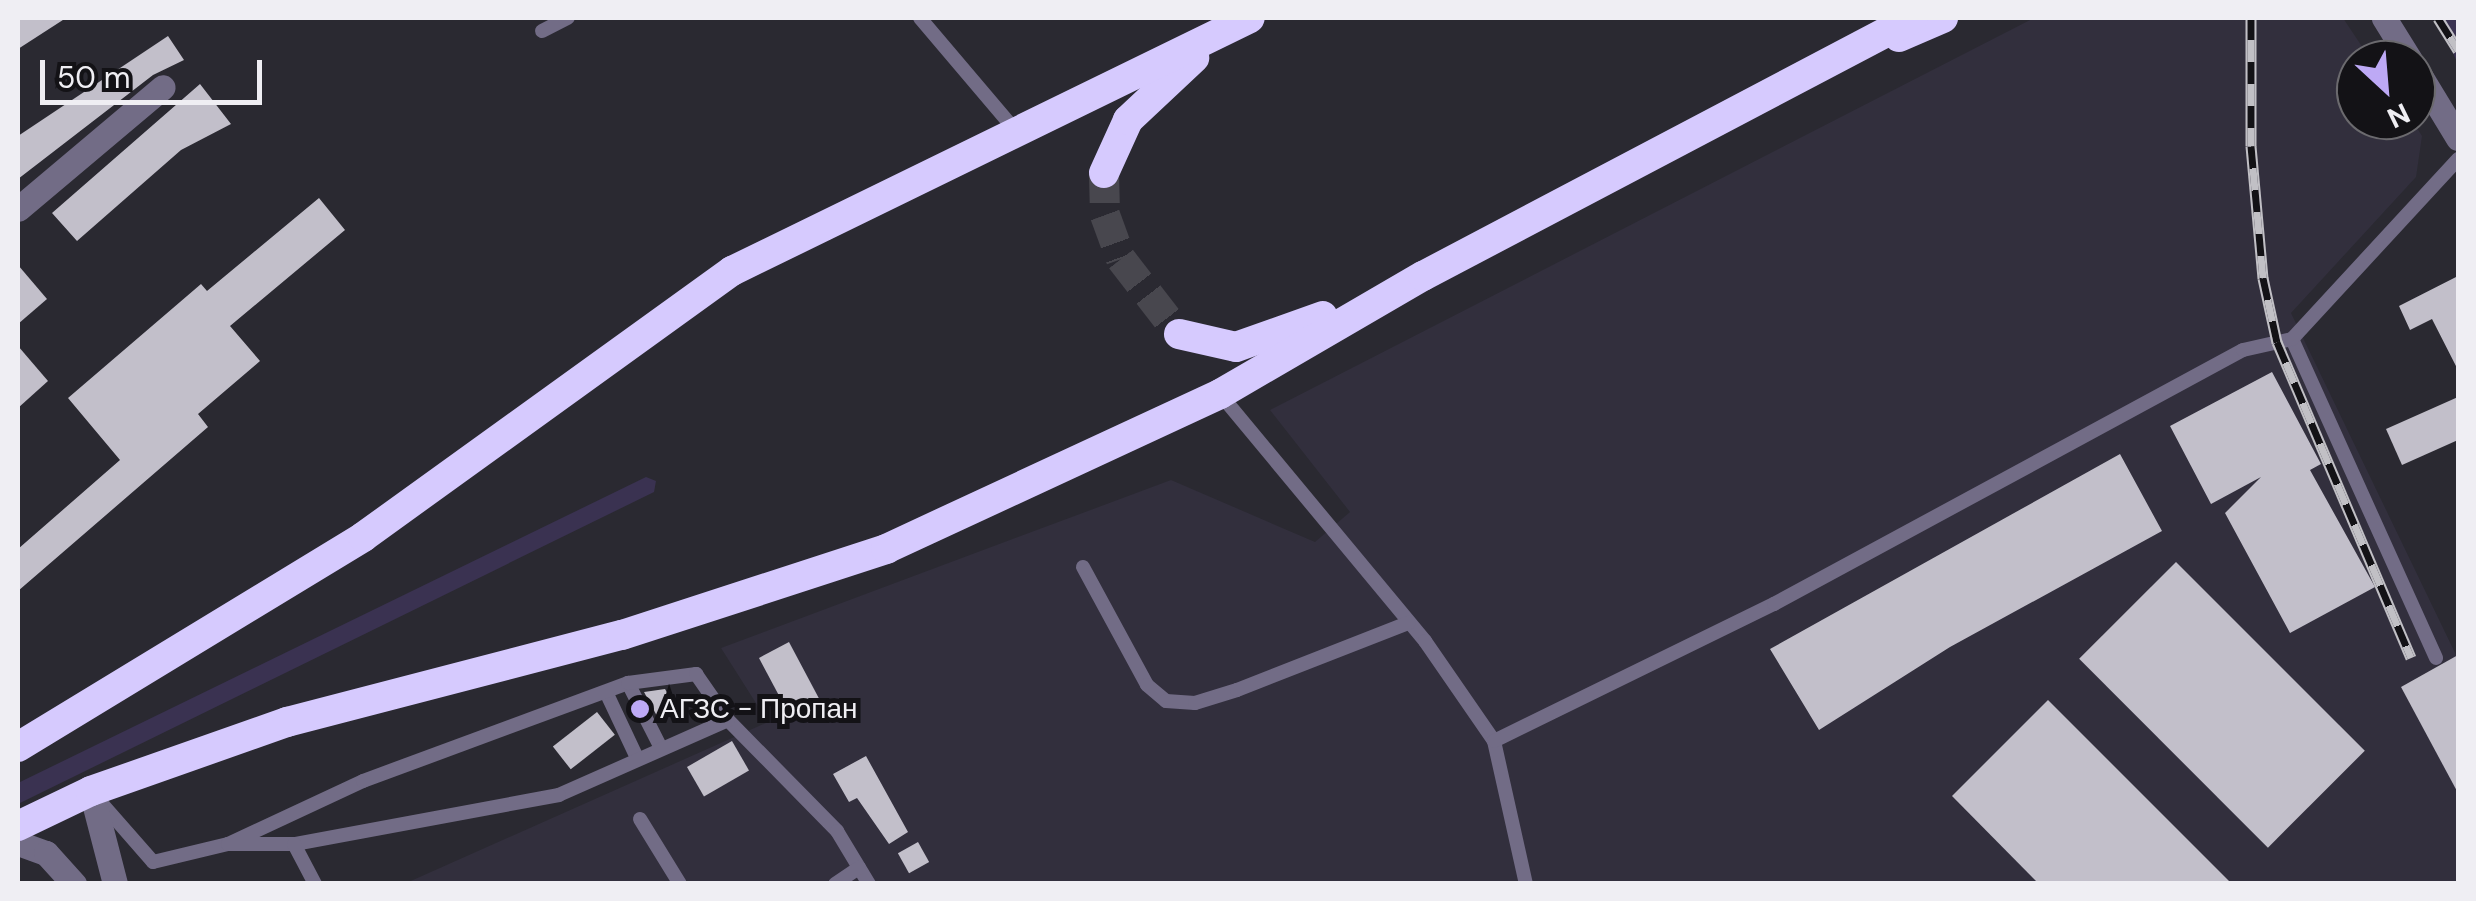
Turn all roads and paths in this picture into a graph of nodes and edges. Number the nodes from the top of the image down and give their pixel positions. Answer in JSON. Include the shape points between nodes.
{"nodes":[{"id":1,"x":568,"y":18,"type":"edge"},
{"id":2,"x":920,"y":18,"type":"edge"},
{"id":3,"x":1913,"y":18,"type":"edge"},
{"id":4,"x":1943,"y":18,"type":"edge"},
{"id":5,"x":2384,"y":18,"type":"edge"},
{"id":6,"x":1248,"y":19,"type":"edge"},
{"id":7,"x":542,"y":31,"type":"dead end"},
{"id":8,"x":2398,"y":40,"type":"edge"},
{"id":9,"x":1804,"y":79,"type":"junction"},
{"id":10,"x":164,"y":87,"type":"dead end"},
{"id":11,"x":2436,"y":102,"type":"edge"},
{"id":12,"x":1014,"y":129,"type":"junction"},
{"id":13,"x":2458,"y":138,"type":"edge"},
{"id":14,"x":2458,"y":159,"type":"edge"},
{"id":15,"x":1104,"y":172,"type":"tunnel mouth"},
{"id":16,"x":18,"y":208,"type":"edge"},
{"id":17,"x":1423,"y":276,"type":"junction"},
{"id":18,"x":1179,"y":334,"type":"tunnel mouth"},
{"id":19,"x":2292,"y":339,"type":"junction"},
{"id":20,"x":1220,"y":394,"type":"junction"},
{"id":21,"x":1083,"y":567,"type":"dead end"},
{"id":22,"x":1408,"y":624,"type":"junction"},
{"id":23,"x":2436,"y":658,"type":"dead end"},
{"id":24,"x":628,"y":683,"type":"junction"},
{"id":25,"x":606,"y":692,"type":"junction"},
{"id":26,"x":728,"y":720,"type":"junction"},
{"id":27,"x":1494,"y":741,"type":"junction"},
{"id":28,"x":18,"y":747,"type":"edge"},
{"id":29,"x":660,"y":748,"type":"junction"},
{"id":30,"x":637,"y":758,"type":"junction"},
{"id":31,"x":91,"y":791,"type":"junction"},
{"id":32,"x":640,"y":820,"type":"dead end"},
{"id":33,"x":18,"y":826,"type":"edge"},
{"id":34,"x":18,"y":844,"type":"edge"},
{"id":35,"x":228,"y":844,"type":"junction"},
{"id":36,"x":294,"y":844,"type":"junction"},
{"id":37,"x":860,"y":868,"type":"junction"},
{"id":38,"x":74,"y":884,"type":"edge"},
{"id":39,"x":115,"y":884,"type":"edge"},
{"id":40,"x":315,"y":884,"type":"edge"},
{"id":41,"x":680,"y":884,"type":"edge"},
{"id":42,"x":835,"y":884,"type":"edge"},
{"id":43,"x":869,"y":884,"type":"edge"},
{"id":44,"x":1526,"y":884,"type":"edge"}],
"edges":[{"from":1,"to":7,"type":"lane"},
{"from":2,"to":12,"type":"lane"},
{"from":3,"to":9,"type":"highway"},
{"from":4,"to":9,"type":"highway"},
{"from":5,"to":8,"type":"street"},
{"from":6,"to":12,"type":"highway"},
{"from":6,"to":15,"type":"highway","via":[[1145,100],[1112,145]]},
{"from":9,"to":17,"type":"highway"},
{"from":10,"to":16,"type":"street"},
{"from":11,"to":13,"type":"street"},
{"from":12,"to":28,"type":"highway","via":[[732,271],[363,537]]},
{"from":14,"to":19,"type":"lane"},
{"from":17,"to":18,"type":"highway","via":[[1253,343],[1221,347]]},
{"from":17,"to":20,"type":"highway"},
{"from":19,"to":23,"type":"lane"},
{"from":19,"to":27,"type":"lane","via":[[2243,350],[1774,604]]},
{"from":20,"to":22,"type":"lane"},
{"from":20,"to":31,"type":"highway","via":[[902,542],[772,591],[287,722]]},
{"from":21,"to":22,"type":"lane","via":[[1147,685],[1166,701],[1194,702],[1237,690]]},
{"from":22,"to":27,"type":"lane"},
{"from":24,"to":25,"type":"lane"},
{"from":24,"to":26,"type":"lane","via":[[696,674]]},
{"from":24,"to":29,"type":"lane"},
{"from":25,"to":30,"type":"lane"},
{"from":25,"to":35,"type":"lane","via":[[363,781]]},
{"from":26,"to":29,"type":"lane"},
{"from":26,"to":37,"type":"lane","via":[[837,832]]},
{"from":27,"to":44,"type":"lane"},
{"from":29,"to":30,"type":"lane"},
{"from":30,"to":36,"type":"lane","via":[[558,796]]},
{"from":31,"to":33,"type":"highway"},
{"from":31,"to":35,"type":"lane","via":[[154,862]]},
{"from":31,"to":39,"type":"street"},
{"from":32,"to":41,"type":"lane"},
{"from":34,"to":38,"type":"street","via":[[46,854]]},
{"from":35,"to":36,"type":"lane"},
{"from":36,"to":40,"type":"lane"},
{"from":37,"to":42,"type":"lane"},
{"from":37,"to":43,"type":"lane"}]}
